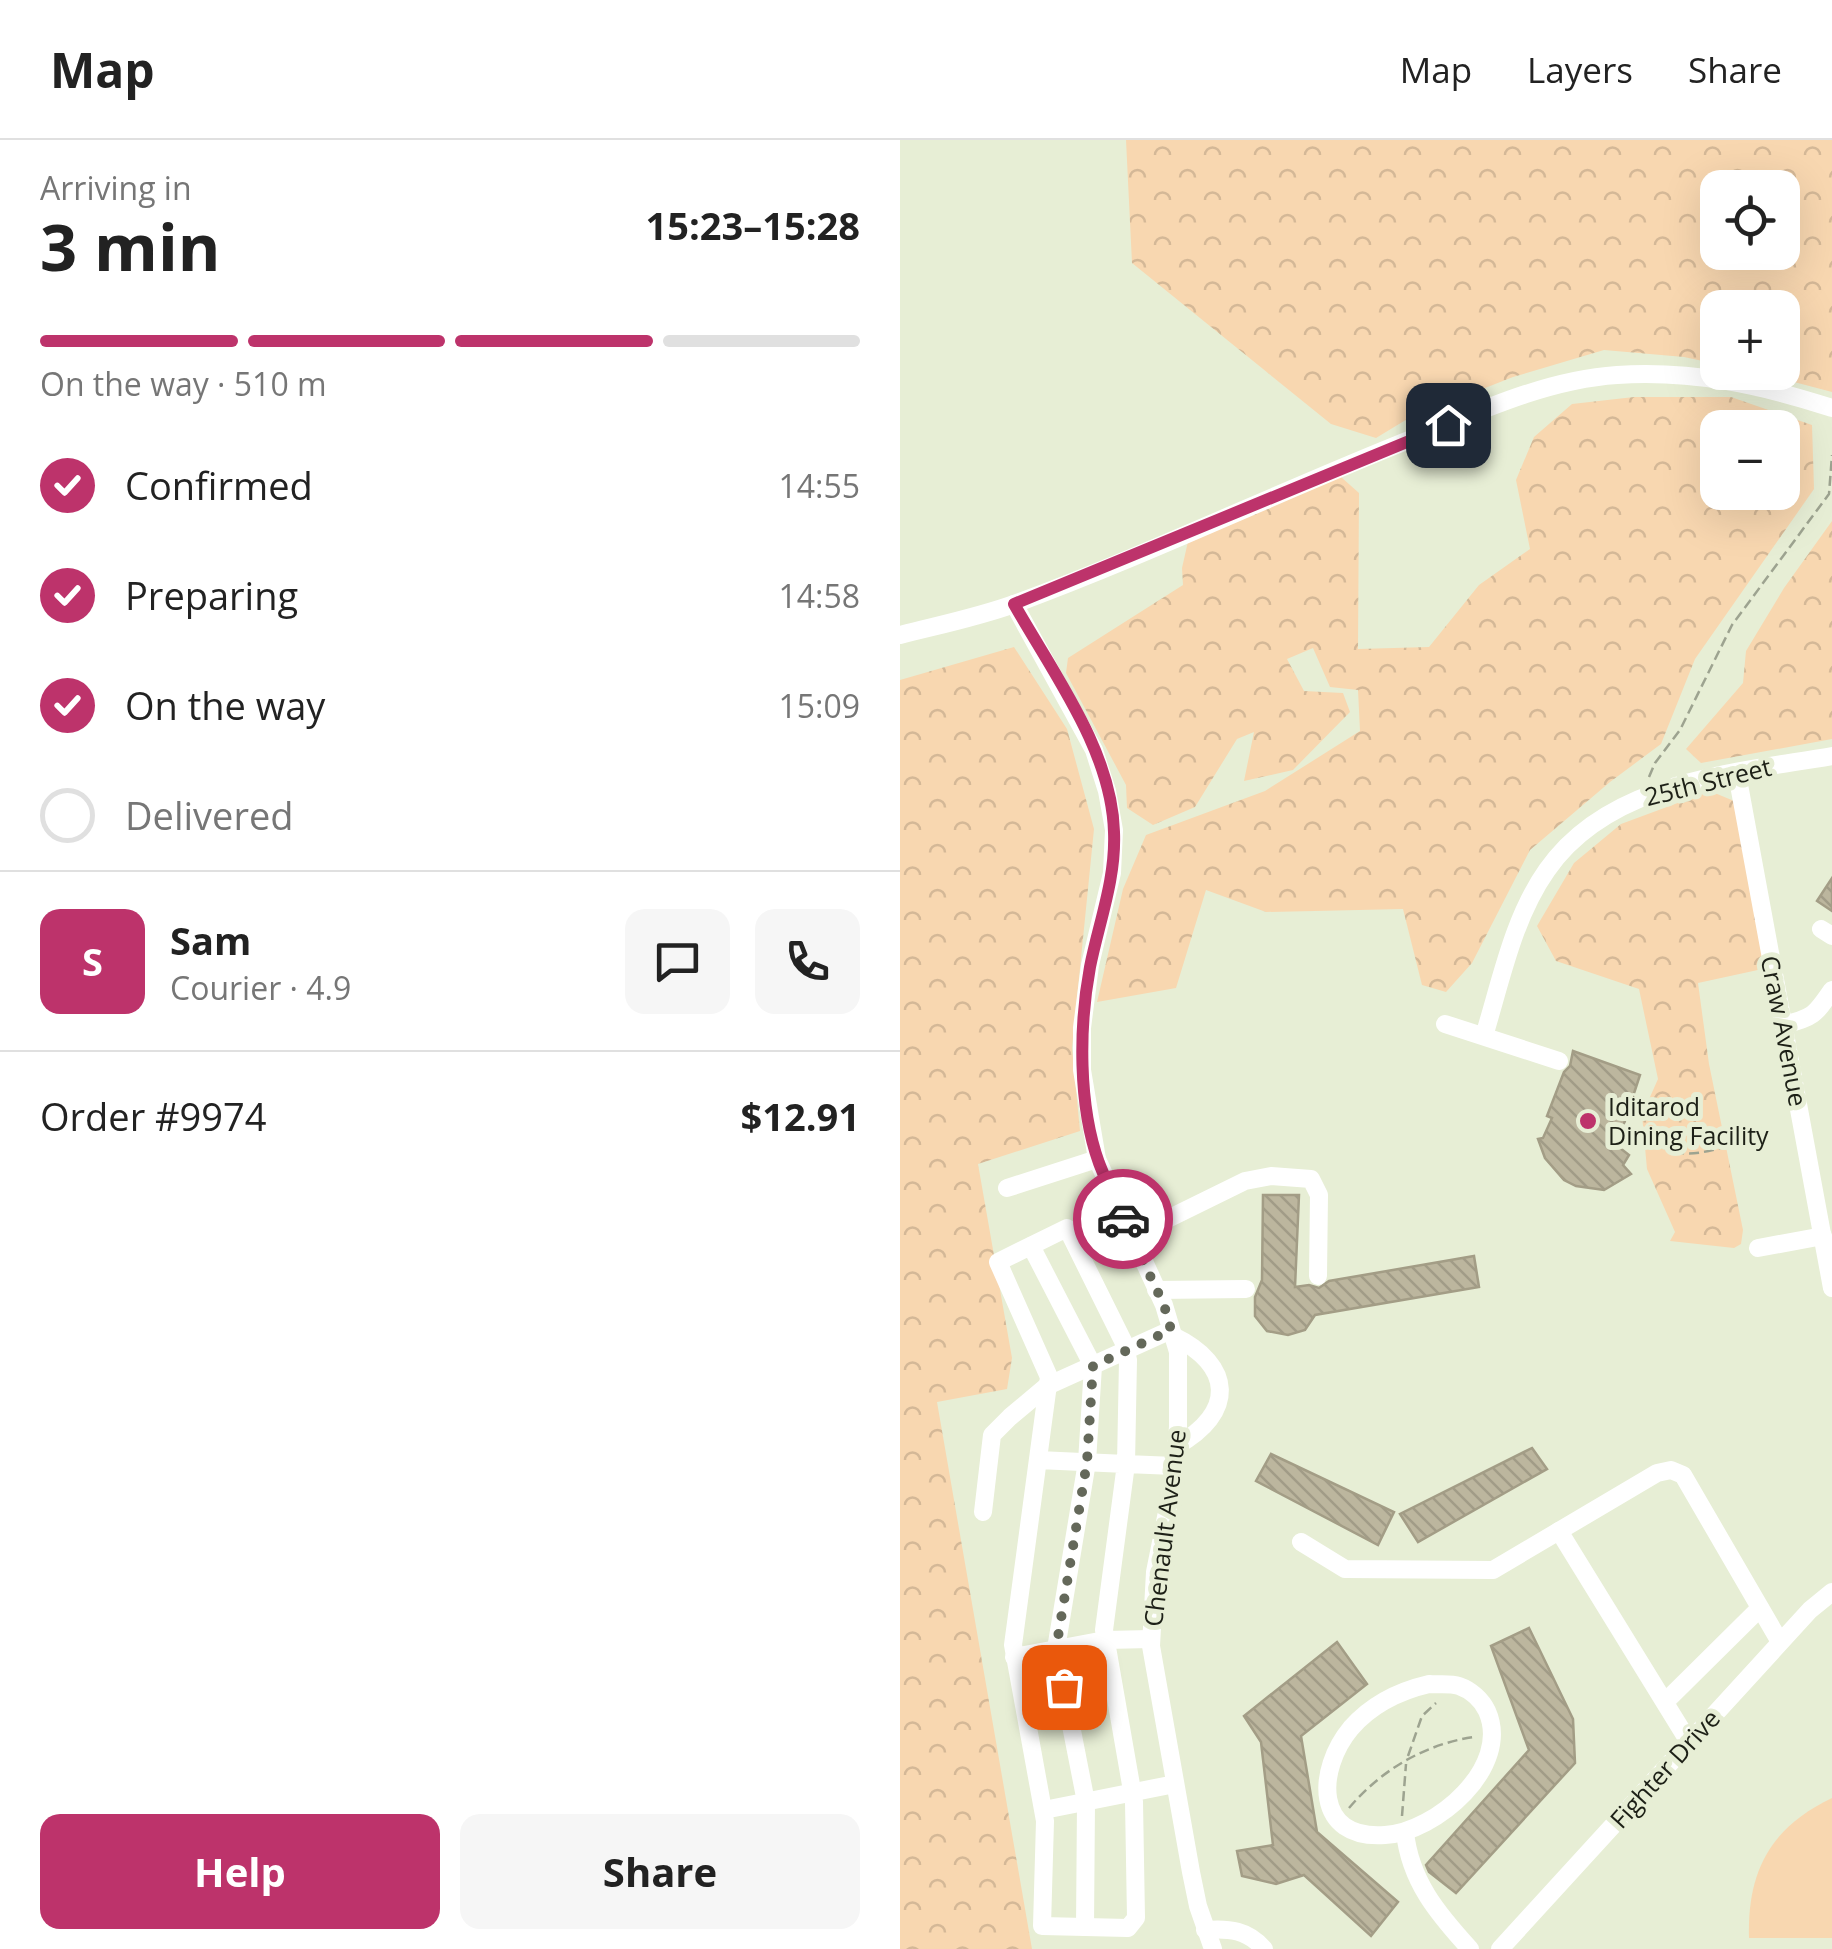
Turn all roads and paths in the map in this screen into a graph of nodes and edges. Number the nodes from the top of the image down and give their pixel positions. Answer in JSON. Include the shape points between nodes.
{"nodes":[{"id":1,"x":1832,"y":408,"type":"edge"},
{"id":2,"x":1832,"y":454,"type":"edge"},
{"id":3,"x":1014,"y":604,"type":"junction"},
{"id":4,"x":900,"y":634,"type":"edge"},
{"id":5,"x":1832,"y":756,"type":"edge"},
{"id":6,"x":1737,"y":774,"type":"junction"},
{"id":7,"x":1650,"y":794,"type":"junction"},
{"id":8,"x":1832,"y":990,"type":"edge"},
{"id":9,"x":1446,"y":1024,"type":"dead end"},
{"id":10,"x":1783,"y":1026,"type":"junction"},
{"id":11,"x":1484,"y":1036,"type":"junction"},
{"id":12,"x":1559,"y":1061,"type":"dead end"},
{"id":13,"x":1632,"y":1137,"type":"dead end"},
{"id":14,"x":1732,"y":1145,"type":"dead end"},
{"id":15,"x":1097,"y":1159,"type":"junction"},
{"id":16,"x":1007,"y":1188,"type":"dead end"},
{"id":17,"x":1823,"y":1236,"type":"junction"},
{"id":18,"x":1131,"y":1237,"type":"junction"},
{"id":19,"x":1031,"y":1246,"type":"junction"},
{"id":20,"x":1758,"y":1248,"type":"dead end"},
{"id":21,"x":1318,"y":1276,"type":"dead end"},
{"id":22,"x":1246,"y":1288,"type":"dead end"},
{"id":23,"x":1832,"y":1288,"type":"edge"},
{"id":24,"x":1156,"y":1290,"type":"junction"},
{"id":25,"x":1172,"y":1333,"type":"junction"},
{"id":26,"x":1126,"y":1351,"type":"junction"},
{"id":27,"x":1093,"y":1366,"type":"junction"},
{"id":28,"x":1048,"y":1386,"type":"junction"},
{"id":29,"x":1176,"y":1446,"type":"junction"},
{"id":30,"x":1038,"y":1460,"type":"junction"},
{"id":31,"x":1087,"y":1462,"type":"junction"},
{"id":32,"x":1126,"y":1464,"type":"junction"},
{"id":33,"x":1174,"y":1466,"type":"junction"},
{"id":34,"x":983,"y":1512,"type":"dead end"},
{"id":35,"x":1559,"y":1531,"type":"junction"},
{"id":36,"x":1301,"y":1542,"type":"dead end"},
{"id":37,"x":1832,"y":1592,"type":"edge"},
{"id":38,"x":1760,"y":1608,"type":"junction"},
{"id":39,"x":1151,"y":1639,"type":"junction"},
{"id":40,"x":1105,"y":1640,"type":"junction"},
{"id":41,"x":1780,"y":1642,"type":"junction"},
{"id":42,"x":1056,"y":1649,"type":"junction"},
{"id":43,"x":1014,"y":1656,"type":"junction"},
{"id":44,"x":1458,"y":1686,"type":"junction"},
{"id":45,"x":1665,"y":1702,"type":"junction"},
{"id":46,"x":1491,"y":1738,"type":"junction"},
{"id":47,"x":1689,"y":1742,"type":"junction"},
{"id":48,"x":1407,"y":1760,"type":"junction"},
{"id":49,"x":1175,"y":1784,"type":"junction"},
{"id":50,"x":1132,"y":1794,"type":"junction"},
{"id":51,"x":1086,"y":1802,"type":"junction"},
{"id":52,"x":1044,"y":1810,"type":"junction"},
{"id":53,"x":1338,"y":1820,"type":"junction"},
{"id":54,"x":1405,"y":1832,"type":"junction"},
{"id":55,"x":1085,"y":1927,"type":"junction"},
{"id":56,"x":1205,"y":1930,"type":"junction"},
{"id":57,"x":1213,"y":1949,"type":"edge"},
{"id":58,"x":1264,"y":1949,"type":"edge"},
{"id":59,"x":1470,"y":1949,"type":"edge"},
{"id":60,"x":1500,"y":1949,"type":"edge"}],
"edges":[{"from":1,"to":3,"type":"street","via":[[1739,381],[1682,374],[1568,383],[1348,465]]},
{"from":2,"to":7,"type":"path","via":[[1828,494],[1732,626],[1680,730],[1655,762]]},
{"from":3,"to":4,"type":"street"},
{"from":3,"to":15,"type":"street","name":"Chenault Avenue","via":[[1094,750],[1114,830],[1082,1028]]},
{"from":5,"to":6,"type":"street","name":"25th Street"},
{"from":6,"to":7,"type":"street","name":"25th Street"},
{"from":6,"to":10,"type":"street","name":"Craw Avenue"},
{"from":7,"to":11,"type":"street","name":"25th Street","via":[[1585,828],[1546,870],[1520,922]]},
{"from":8,"to":10,"type":"street","via":[[1809,1019]]},
{"from":9,"to":11,"type":"street"},
{"from":10,"to":17,"type":"street","name":"Craw Avenue"},
{"from":11,"to":12,"type":"street"},
{"from":13,"to":14,"type":"path","via":[[1693,1154]]},
{"from":15,"to":16,"type":"street"},
{"from":15,"to":18,"type":"street","name":"Chenault Avenue"},
{"from":17,"to":20,"type":"street"},
{"from":17,"to":23,"type":"street","name":"Craw Avenue"},
{"from":18,"to":21,"type":"street","via":[[1245,1181],[1311,1179],[1319,1196]]},
{"from":18,"to":24,"type":"street","name":"Chenault Avenue"},
{"from":19,"to":26,"type":"street","via":[[1066,1228]]},
{"from":19,"to":27,"type":"street"},
{"from":19,"to":28,"type":"street","via":[[998,1262]]},
{"from":22,"to":24,"type":"street"},
{"from":24,"to":25,"type":"street","name":"Chenault Avenue"},
{"from":25,"to":26,"type":"street"},
{"from":25,"to":29,"type":"street","name":"Chenault Avenue","via":[[1178,1352]]},
{"from":25,"to":29,"type":"street","via":[[1205,1355],[1219,1376],[1213,1415],[1199,1434]]},
{"from":26,"to":27,"type":"street"},
{"from":26,"to":32,"type":"street"},
{"from":27,"to":28,"type":"street"},
{"from":27,"to":31,"type":"street"},
{"from":28,"to":30,"type":"street"},
{"from":28,"to":34,"type":"street","via":[[992,1435]]},
{"from":29,"to":33,"type":"street","name":"Chenault Avenue"},
{"from":30,"to":31,"type":"street"},
{"from":30,"to":43,"type":"street"},
{"from":31,"to":32,"type":"street"},
{"from":31,"to":42,"type":"street"},
{"from":32,"to":33,"type":"street"},
{"from":32,"to":40,"type":"street"},
{"from":33,"to":39,"type":"street","name":"Chenault Avenue"},
{"from":35,"to":36,"type":"street","via":[[1493,1570],[1345,1569]]},
{"from":35,"to":38,"type":"street","via":[[1671,1470],[1683,1476]]},
{"from":35,"to":45,"type":"street"},
{"from":37,"to":41,"type":"street","name":"Fighter Drive"},
{"from":38,"to":41,"type":"street"},
{"from":38,"to":45,"type":"street"},
{"from":39,"to":40,"type":"street"},
{"from":39,"to":49,"type":"street","name":"Chenault Avenue"},
{"from":40,"to":42,"type":"street"},
{"from":40,"to":50,"type":"street"},
{"from":41,"to":47,"type":"street","name":"Fighter Drive"},
{"from":42,"to":43,"type":"street"},
{"from":42,"to":51,"type":"street"},
{"from":43,"to":52,"type":"street"},
{"from":44,"to":46,"type":"street","via":[[1482,1702]]},
{"from":44,"to":48,"type":"path","via":[[1424,1712]]},
{"from":44,"to":53,"type":"street","via":[[1404,1690],[1352,1727],[1327,1770],[1328,1803]]},
{"from":45,"to":47,"type":"street"},
{"from":46,"to":48,"type":"path","via":[[1458,1740]]},
{"from":46,"to":54,"type":"street","via":[[1465,1793]]},
{"from":47,"to":60,"type":"street","name":"Fighter Drive"},
{"from":48,"to":53,"type":"path","via":[[1368,1786]]},
{"from":48,"to":54,"type":"path"},
{"from":49,"to":50,"type":"street"},
{"from":49,"to":56,"type":"street","name":"Chenault Avenue"},
{"from":50,"to":51,"type":"street"},
{"from":50,"to":55,"type":"street","via":[[1136,1918],[1128,1928]]},
{"from":51,"to":52,"type":"street"},
{"from":51,"to":55,"type":"street"},
{"from":52,"to":55,"type":"street","via":[[1042,1926]]},
{"from":53,"to":54,"type":"street","via":[[1367,1835]]},
{"from":54,"to":59,"type":"street","via":[[1418,1882]]},
{"from":56,"to":57,"type":"street","name":"Chenault Avenue"},
{"from":56,"to":58,"type":"street","via":[[1246,1933]]}]}
